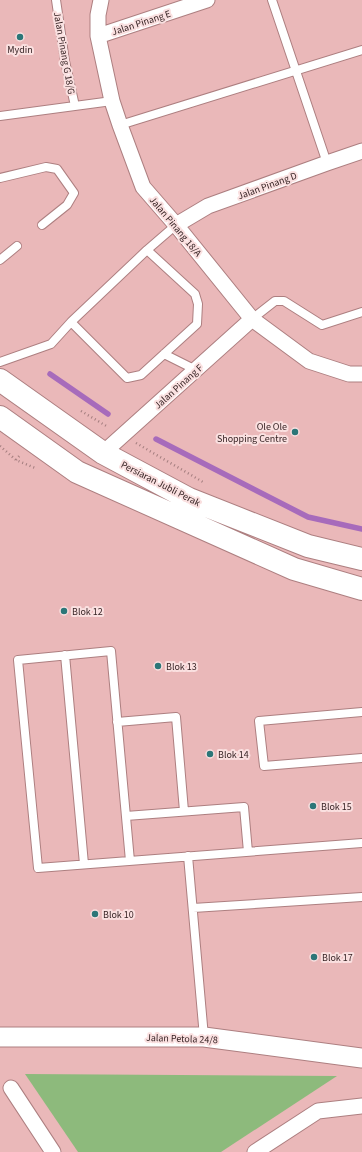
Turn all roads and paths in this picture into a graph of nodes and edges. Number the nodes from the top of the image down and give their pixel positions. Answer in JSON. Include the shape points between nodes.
{"nodes":[{"id":1,"x":56,"y":0,"type":"edge"},
{"id":2,"x":101,"y":0,"type":"edge"},
{"id":3,"x":207,"y":0,"type":"edge"},
{"id":4,"x":272,"y":0,"type":"edge"},
{"id":5,"x":98,"y":36,"type":"junction"},
{"id":6,"x":362,"y":50,"type":"edge"},
{"id":7,"x":296,"y":71,"type":"junction"},
{"id":8,"x":112,"y":101,"type":"junction"},
{"id":9,"x":75,"y":106,"type":"junction"},
{"id":10,"x":0,"y":116,"type":"edge"},
{"id":11,"x":120,"y":125,"type":"junction"},
{"id":12,"x":362,"y":151,"type":"edge"},
{"id":13,"x":327,"y":163,"type":"junction"},
{"id":14,"x":0,"y":178,"type":"edge"},
{"id":15,"x":42,"y":225,"type":"dead end"},
{"id":16,"x":176,"y":225,"type":"junction"},
{"id":17,"x":17,"y":246,"type":"dead end"},
{"id":18,"x":147,"y":250,"type":"junction"},
{"id":19,"x":0,"y":260,"type":"edge"},
{"id":20,"x":362,"y":312,"type":"edge"},
{"id":21,"x":252,"y":319,"type":"junction"},
{"id":22,"x":71,"y":322,"type":"junction"},
{"id":23,"x":164,"y":354,"type":"junction"},
{"id":24,"x":0,"y":362,"type":"edge"},
{"id":25,"x":196,"y":370,"type":"junction"},
{"id":26,"x":362,"y":374,"type":"edge"},
{"id":27,"x":0,"y":380,"type":"edge"},
{"id":28,"x":76,"y":409,"type":"dead end"},
{"id":29,"x":0,"y":417,"type":"edge"},
{"id":30,"x":123,"y":435,"type":"junction"},
{"id":31,"x":0,"y":446,"type":"edge"},
{"id":32,"x":104,"y":453,"type":"junction"},
{"id":33,"x":16,"y":460,"type":"dead end"},
{"id":34,"x":204,"y":482,"type":"dead end"},
{"id":35,"x":362,"y":559,"type":"edge"},
{"id":36,"x":362,"y":589,"type":"edge"},
{"id":37,"x":64,"y":655,"type":"junction"},
{"id":38,"x":362,"y":712,"type":"edge"},
{"id":39,"x":117,"y":722,"type":"junction"},
{"id":40,"x":362,"y":758,"type":"edge"},
{"id":41,"x":184,"y":811,"type":"junction"},
{"id":42,"x":126,"y":816,"type":"junction"},
{"id":43,"x":362,"y":844,"type":"edge"},
{"id":44,"x":248,"y":852,"type":"junction"},
{"id":45,"x":188,"y":856,"type":"junction"},
{"id":46,"x":130,"y":861,"type":"junction"},
{"id":47,"x":84,"y":864,"type":"junction"},
{"id":48,"x":362,"y":896,"type":"edge"},
{"id":49,"x":193,"y":908,"type":"junction"},
{"id":50,"x":0,"y":1037,"type":"edge"},
{"id":51,"x":204,"y":1037,"type":"junction"},
{"id":52,"x":362,"y":1058,"type":"edge"},
{"id":53,"x":11,"y":1088,"type":"dead end"},
{"id":54,"x":362,"y":1106,"type":"edge"},
{"id":55,"x":53,"y":1152,"type":"edge"},
{"id":56,"x":255,"y":1152,"type":"edge"}],
"edges":[{"from":1,"to":9,"type":"lane","name":"Jalan Pinang G 18/G"},
{"from":2,"to":5,"type":"street","name":"Jalan Pinang 18/A"},
{"from":3,"to":5,"type":"street","name":"Jalan Pinang E"},
{"from":4,"to":7,"type":"lane"},
{"from":5,"to":8,"type":"street","name":"Jalan Pinang 18/A"},
{"from":6,"to":7,"type":"lane"},
{"from":7,"to":11,"type":"lane"},
{"from":7,"to":13,"type":"lane"},
{"from":8,"to":9,"type":"lane"},
{"from":8,"to":11,"type":"street","name":"Jalan Pinang 18/A"},
{"from":9,"to":10,"type":"lane"},
{"from":11,"to":16,"type":"street","name":"Jalan Pinang 18/A","via":[[143,188]]},
{"from":12,"to":13,"type":"street","name":"Jalan Pinang D"},
{"from":13,"to":16,"type":"street","name":"Jalan Pinang D","via":[[208,206]]},
{"from":14,"to":15,"type":"lane","via":[[46,167],[57,168],[74,193],[67,205]]},
{"from":16,"to":18,"type":"lane"},
{"from":16,"to":21,"type":"street","name":"Jalan Pinang 18/A"},
{"from":17,"to":19,"type":"lane"},
{"from":18,"to":22,"type":"lane"},
{"from":18,"to":23,"type":"lane","via":[[195,294],[198,304],[197,324]]},
{"from":20,"to":21,"type":"lane","via":[[322,325],[284,301],[275,301]]},
{"from":21,"to":25,"type":"street","name":"Jalan Pinang F"},
{"from":21,"to":26,"type":"street","name":"Jalan Pinang 18/A","via":[[309,361],[349,374]]},
{"from":22,"to":23,"type":"lane","via":[[127,378],[141,375]]},
{"from":22,"to":24,"type":"lane","via":[[51,344]]},
{"from":23,"to":25,"type":"lane"},
{"from":25,"to":30,"type":"street","name":"Jalan Pinang F"},
{"from":27,"to":32,"type":"main road","name":"Persiaran Jubli Perak"},
{"from":28,"to":30,"type":"path"},
{"from":29,"to":36,"type":"main road","via":[[77,472],[294,569]]},
{"from":30,"to":32,"type":"street","name":"Jalan Pinang F"},
{"from":30,"to":34,"type":"path"},
{"from":31,"to":33,"type":"path"},
{"from":32,"to":35,"type":"main road","name":"Persiaran Jubli Perak","via":[[189,499],[308,546]]},
{"from":37,"to":39,"type":"lane","via":[[111,651]]},
{"from":37,"to":47,"type":"lane"},
{"from":37,"to":47,"type":"lane","via":[[18,660],[20,683],[38,868]]},
{"from":38,"to":40,"type":"lane","via":[[259,721],[264,766]]},
{"from":39,"to":41,"type":"lane","via":[[176,717]]},
{"from":39,"to":42,"type":"lane"},
{"from":41,"to":42,"type":"lane"},
{"from":41,"to":44,"type":"lane","via":[[244,807]]},
{"from":42,"to":46,"type":"lane"},
{"from":43,"to":44,"type":"lane"},
{"from":44,"to":45,"type":"lane"},
{"from":45,"to":46,"type":"lane"},
{"from":45,"to":49,"type":"lane"},
{"from":46,"to":47,"type":"lane"},
{"from":48,"to":49,"type":"lane"},
{"from":49,"to":51,"type":"lane"},
{"from":50,"to":51,"type":"street","name":"Jalan Petola 24/8"},
{"from":51,"to":52,"type":"street","name":"Jalan Petola 24/8"},
{"from":53,"to":55,"type":"street"},
{"from":54,"to":56,"type":"street","via":[[318,1111]]}]}
